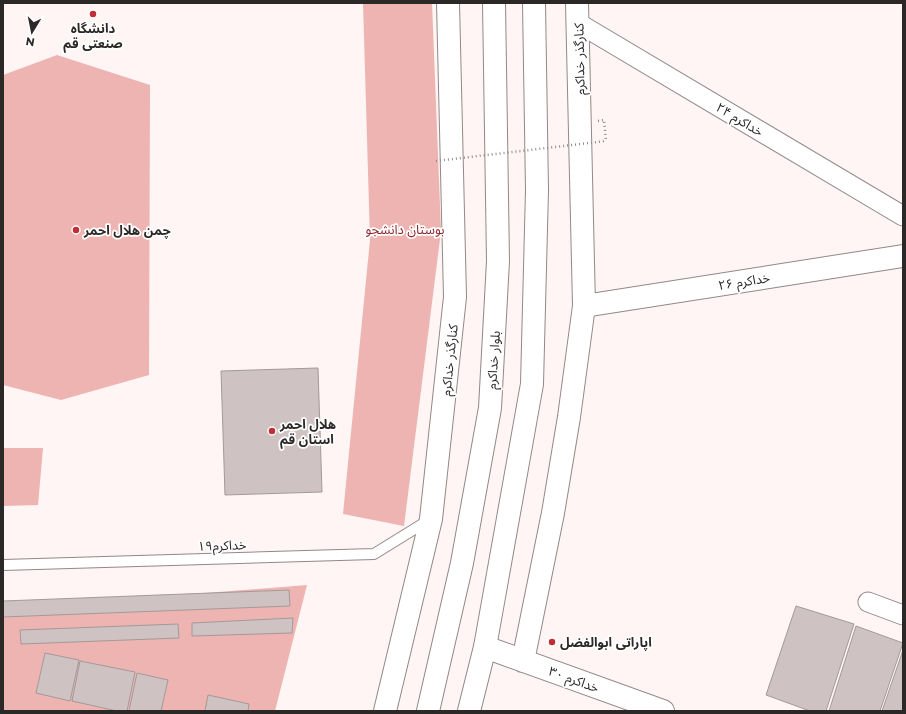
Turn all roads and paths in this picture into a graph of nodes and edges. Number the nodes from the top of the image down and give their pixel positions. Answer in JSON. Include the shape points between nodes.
{"nodes":[{"id":1,"x":448,"y":3,"type":"edge"},
{"id":2,"x":494,"y":3,"type":"edge"},
{"id":3,"x":534,"y":3,"type":"edge"},
{"id":4,"x":578,"y":13,"type":"edge"},
{"id":5,"x":604,"y":120,"type":"dead end"},
{"id":6,"x":436,"y":161,"type":"dead end"},
{"id":7,"x":903,"y":216,"type":"edge"},
{"id":8,"x":903,"y":256,"type":"edge"},
{"id":9,"x":584,"y":306,"type":"junction"},
{"id":10,"x":431,"y":519,"type":"junction"},
{"id":11,"x":3,"y":565,"type":"edge"},
{"id":12,"x":868,"y":602,"type":"dead end"},
{"id":13,"x":903,"y":614,"type":"edge"},
{"id":14,"x":485,"y":647,"type":"junction"},
{"id":15,"x":523,"y":661,"type":"junction"},
{"id":16,"x":385,"y":711,"type":"edge"},
{"id":17,"x":428,"y":711,"type":"edge"},
{"id":18,"x":469,"y":711,"type":"edge"},
{"id":19,"x":663,"y":711,"type":"edge"}],
"edges":[{"from":1,"to":10,"type":"main road","name":"کنارگذر خداکرم","via":[[455,297]]},
{"from":2,"to":17,"type":"main road","name":"بلوار خداکرم","via":[[498,261],[490,408],[462,563]]},
{"from":3,"to":14,"type":"main road","via":[[537,190],[532,384]]},
{"from":4,"to":7,"type":"street","name":"۲۴ خداکرم"},
{"from":4,"to":9,"type":"main road","name":"کنارگذر خداکرم"},
{"from":5,"to":6,"type":"path","bridge":true,"via":[[606,141]]},
{"from":8,"to":9,"type":"main road","name":"۲۶ خداکرم"},
{"from":9,"to":15,"type":"main road","name":"کنارگذر خداکرم","via":[[553,513]]},
{"from":10,"to":11,"type":"lane","name":"۱۹خداکرم","via":[[374,554]]},
{"from":10,"to":16,"type":"main road","name":"کنارگذر خداکرم"},
{"from":12,"to":13,"type":"street"},
{"from":14,"to":15,"type":"main road","name":"خداکرم ۳۰"},
{"from":14,"to":18,"type":"main road"},
{"from":15,"to":19,"type":"main road","name":"خداکرم ۳۰"}]}
